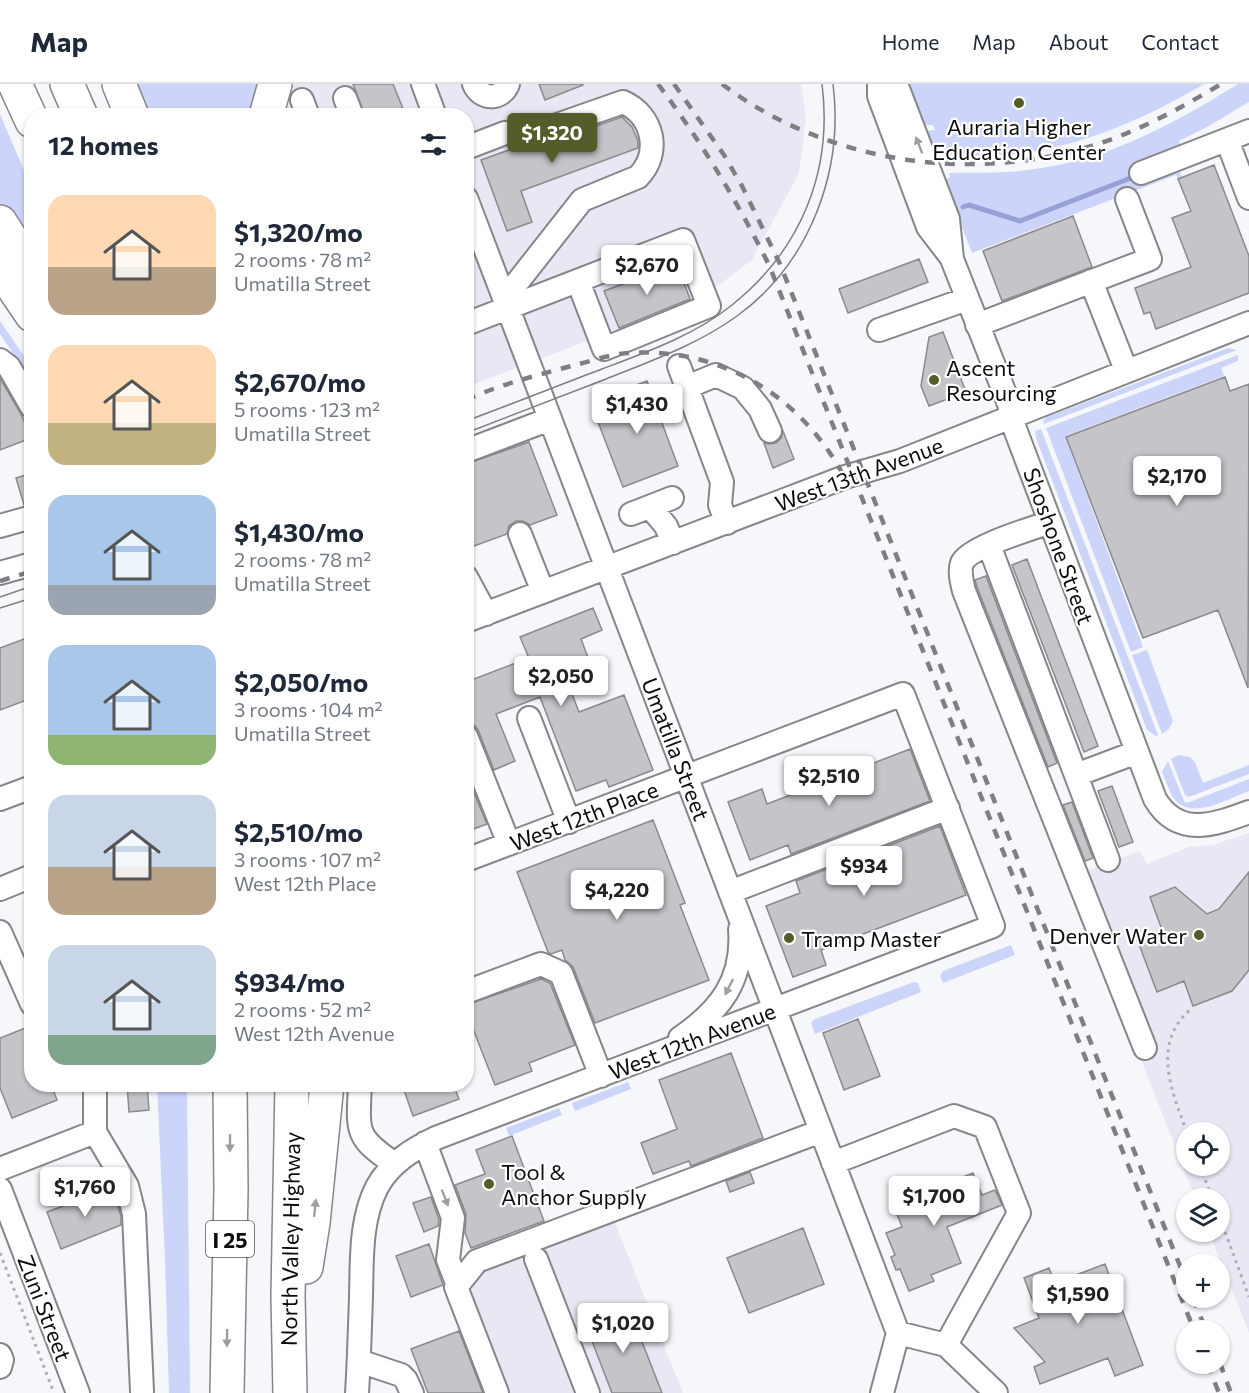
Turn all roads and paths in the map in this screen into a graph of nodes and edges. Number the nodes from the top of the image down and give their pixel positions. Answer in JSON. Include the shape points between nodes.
{"nodes":[{"id":1,"x":15,"y":84,"type":"edge"},
{"id":2,"x":67,"y":84,"type":"edge"},
{"id":3,"x":119,"y":84,"type":"edge"},
{"id":4,"x":423,"y":84,"type":"edge"},
{"id":5,"x":474,"y":84,"type":"edge"},
{"id":6,"x":508,"y":84,"type":"edge"},
{"id":7,"x":879,"y":84,"type":"edge"},
{"id":8,"x":892,"y":84,"type":"edge"},
{"id":9,"x":295,"y":100,"type":"edge"},
{"id":10,"x":26,"y":108,"type":"edge"},
{"id":11,"x":78,"y":108,"type":"edge"},
{"id":12,"x":129,"y":108,"type":"edge"},
{"id":13,"x":280,"y":108,"type":"edge"},
{"id":14,"x":432,"y":108,"type":"edge"},
{"id":15,"x":1249,"y":131,"type":"edge"},
{"id":16,"x":1227,"y":140,"type":"junction"},
{"id":17,"x":474,"y":144,"type":"edge"},
{"id":18,"x":1141,"y":173,"type":"dead end"},
{"id":19,"x":1249,"y":198,"type":"edge"},
{"id":20,"x":1127,"y":199,"type":"dead end"},
{"id":21,"x":474,"y":218,"type":"edge"},
{"id":22,"x":0,"y":222,"type":"edge"},
{"id":23,"x":951,"y":259,"type":"junction"},
{"id":24,"x":24,"y":260,"type":"edge"},
{"id":25,"x":0,"y":268,"type":"edge"},
{"id":26,"x":578,"y":281,"type":"junction"},
{"id":27,"x":1091,"y":281,"type":"junction"},
{"id":28,"x":967,"y":299,"type":"junction"},
{"id":29,"x":0,"y":300,"type":"edge"},
{"id":30,"x":24,"y":303,"type":"edge"},
{"id":31,"x":507,"y":303,"type":"junction"},
{"id":32,"x":474,"y":320,"type":"edge"},
{"id":33,"x":1249,"y":323,"type":"edge"},
{"id":34,"x":976,"y":325,"type":"junction"},
{"id":35,"x":24,"y":329,"type":"edge"},
{"id":36,"x":879,"y":330,"type":"dead end"},
{"id":37,"x":0,"y":360,"type":"edge"},
{"id":38,"x":679,"y":366,"type":"dead end"},
{"id":39,"x":1126,"y":370,"type":"junction"},
{"id":40,"x":687,"y":387,"type":"junction"},
{"id":41,"x":24,"y":393,"type":"edge"},
{"id":42,"x":1012,"y":416,"type":"junction"},
{"id":43,"x":550,"y":419,"type":"junction"},
{"id":44,"x":770,"y":431,"type":"dead end"},
{"id":45,"x":474,"y":448,"type":"edge"},
{"id":46,"x":672,"y":498,"type":"dead end"},
{"id":47,"x":24,"y":519,"type":"edge"},
{"id":48,"x":1050,"y":522,"type":"junction"},
{"id":49,"x":727,"y":523,"type":"junction"},
{"id":50,"x":0,"y":526,"type":"edge"},
{"id":51,"x":520,"y":534,"type":"dead end"},
{"id":52,"x":673,"y":543,"type":"junction"},
{"id":53,"x":989,"y":545,"type":"junction"},
{"id":54,"x":24,"y":566,"type":"edge"},
{"id":55,"x":607,"y":568,"type":"junction"},
{"id":56,"x":0,"y":573,"type":"edge"},
{"id":57,"x":543,"y":592,"type":"junction"},
{"id":58,"x":476,"y":618,"type":"edge"},
{"id":59,"x":529,"y":718,"type":"dead end"},
{"id":60,"x":1137,"y":752,"type":"junction"},
{"id":61,"x":474,"y":756,"type":"edge"},
{"id":62,"x":1076,"y":775,"type":"junction"},
{"id":63,"x":686,"y":777,"type":"junction"},
{"id":64,"x":24,"y":790,"type":"edge"},
{"id":65,"x":0,"y":799,"type":"edge"},
{"id":66,"x":948,"y":808,"type":"junction"},
{"id":67,"x":1249,"y":812,"type":"edge"},
{"id":68,"x":569,"y":822,"type":"junction"},
{"id":69,"x":509,"y":844,"type":"junction"},
{"id":70,"x":474,"y":857,"type":"edge"},
{"id":71,"x":1108,"y":860,"type":"dead end"},
{"id":72,"x":24,"y":878,"type":"edge"},
{"id":73,"x":1,"y":884,"type":"edge"},
{"id":74,"x":734,"y":901,"type":"junction"},
{"id":75,"x":0,"y":932,"type":"edge"},
{"id":76,"x":24,"y":986,"type":"edge"},
{"id":77,"x":474,"y":989,"type":"edge"},
{"id":78,"x":775,"y":1010,"type":"junction"},
{"id":79,"x":1190,"y":1010,"type":"dead end"},
{"id":80,"x":1145,"y":1047,"type":"dead end"},
{"id":81,"x":653,"y":1056,"type":"junction"},
{"id":82,"x":601,"y":1076,"type":"junction"},
{"id":83,"x":95,"y":1092,"type":"edge"},
{"id":84,"x":230,"y":1092,"type":"edge"},
{"id":85,"x":292,"y":1092,"type":"edge"},
{"id":86,"x":326,"y":1092,"type":"edge"},
{"id":87,"x":360,"y":1092,"type":"edge"},
{"id":88,"x":1184,"y":1122,"type":"edge"},
{"id":89,"x":821,"y":1131,"type":"junction"},
{"id":90,"x":95,"y":1132,"type":"junction"},
{"id":91,"x":425,"y":1143,"type":"junction"},
{"id":92,"x":833,"y":1163,"type":"junction"},
{"id":93,"x":395,"y":1164,"type":"junction"},
{"id":94,"x":0,"y":1169,"type":"edge"},
{"id":95,"x":0,"y":1189,"type":"edge"},
{"id":96,"x":1229,"y":1242,"type":"edge"},
{"id":97,"x":0,"y":1253,"type":"edge"},
{"id":98,"x":537,"y":1259,"type":"dead end"},
{"id":99,"x":458,"y":1285,"type":"junction"},
{"id":100,"x":1249,"y":1297,"type":"edge"},
{"id":101,"x":898,"y":1333,"type":"junction"},
{"id":102,"x":946,"y":1345,"type":"junction"},
{"id":103,"x":0,"y":1355,"type":"edge"},
{"id":104,"x":358,"y":1361,"type":"junction"},
{"id":105,"x":0,"y":1367,"type":"edge"},
{"id":106,"x":290,"y":1381,"type":"edge"},
{"id":107,"x":142,"y":1391,"type":"dead end"},
{"id":108,"x":74,"y":1392,"type":"edge"},
{"id":109,"x":54,"y":1393,"type":"edge"},
{"id":110,"x":227,"y":1393,"type":"edge"},
{"id":111,"x":357,"y":1393,"type":"edge"},
{"id":112,"x":412,"y":1393,"type":"edge"},
{"id":113,"x":497,"y":1393,"type":"edge"},
{"id":114,"x":588,"y":1393,"type":"edge"},
{"id":115,"x":882,"y":1393,"type":"edge"},
{"id":116,"x":996,"y":1393,"type":"edge"}],
"edges":[{"from":1,"to":10,"type":"highway"},
{"from":2,"to":11,"type":"highway"},
{"from":3,"to":12,"type":"highway"},
{"from":4,"to":14,"type":"street"},
{"from":5,"to":6,"type":"street","via":[[480,94],[492,97],[503,93]]},
{"from":7,"to":23,"type":"street","name":"Shoshone Street","via":[[879,96],[928,227]]},
{"from":23,"to":8,"type":"street","name":"Shoshone Street","one_way":true,"via":[[948,219]]},
{"from":9,"to":13,"type":"highway"},
{"from":15,"to":16,"type":"street"},
{"from":16,"to":18,"type":"street"},
{"from":16,"to":19,"type":"street"},
{"from":17,"to":31,"type":"street","via":[[505,133],[543,130],[623,102],[642,116],[651,135],[651,154],[639,177],[582,200]]},
{"from":20,"to":27,"type":"street","via":[[1150,259]]},
{"from":21,"to":31,"type":"street","name":"Umatilla Street"},
{"from":22,"to":24,"type":"highway"},
{"from":23,"to":28,"type":"street","name":"Shoshone Street"},
{"from":25,"to":30,"type":"highway"},
{"from":26,"to":26,"type":"street","via":[[683,240],[710,306],[604,349]]},
{"from":26,"to":31,"type":"street"},
{"from":27,"to":34,"type":"street"},
{"from":27,"to":39,"type":"street"},
{"from":28,"to":34,"type":"street","name":"Shoshone Street"},
{"from":28,"to":36,"type":"street"},
{"from":29,"to":35,"type":"highway"},
{"from":31,"to":32,"type":"street"},
{"from":31,"to":43,"type":"street","name":"Umatilla Street"},
{"from":33,"to":39,"type":"street","name":"West 13th Avenue"},
{"from":34,"to":42,"type":"street","name":"Shoshone Street"},
{"from":37,"to":41,"type":"street","via":[[9,367]]},
{"from":38,"to":40,"type":"street"},
{"from":39,"to":42,"type":"street","name":"West 13th Avenue"},
{"from":40,"to":44,"type":"street","via":[[717,375],[743,388],[760,409]]},
{"from":40,"to":49,"type":"street","via":[[722,482],[720,505]]},
{"from":42,"to":48,"type":"street","name":"Shoshone Street"},
{"from":42,"to":49,"type":"street","name":"West 13th Avenue"},
{"from":43,"to":45,"type":"street"},
{"from":43,"to":55,"type":"street","name":"Umatilla Street"},
{"from":46,"to":52,"type":"street","via":[[640,511],[666,526]]},
{"from":47,"to":50,"type":"street"},
{"from":48,"to":53,"type":"street"},
{"from":48,"to":60,"type":"street","name":"Shoshone Street"},
{"from":49,"to":52,"type":"street","name":"West 13th Avenue"},
{"from":51,"to":57,"type":"street"},
{"from":52,"to":55,"type":"street","name":"West 13th Avenue"},
{"from":53,"to":62,"type":"street"},
{"from":53,"to":80,"type":"street","via":[[973,551],[962,563],[964,591]]},
{"from":54,"to":56,"type":"street"},
{"from":55,"to":57,"type":"street","name":"West 13th Avenue"},
{"from":55,"to":63,"type":"street","name":"Umatilla Street"},
{"from":57,"to":58,"type":"street","name":"West 13th Avenue"},
{"from":59,"to":68,"type":"street"},
{"from":60,"to":62,"type":"street"},
{"from":60,"to":67,"type":"street","name":"Shoshone Street","via":[[1155,799],[1166,815],[1192,825],[1215,823]]},
{"from":61,"to":69,"type":"street"},
{"from":62,"to":71,"type":"street"},
{"from":63,"to":66,"type":"street","name":"West 12th Place","via":[[903,694]]},
{"from":63,"to":68,"type":"street","name":"West 12th Place"},
{"from":63,"to":74,"type":"street","name":"Umatilla Street"},
{"from":64,"to":65,"type":"street"},
{"from":66,"to":74,"type":"street"},
{"from":66,"to":78,"type":"street","name":"West 12th Avenue","via":[[993,926]]},
{"from":68,"to":69,"type":"street","name":"West 12th Place"},
{"from":69,"to":70,"type":"street","name":"West 12th Place"},
{"from":72,"to":73,"type":"street"},
{"from":74,"to":78,"type":"street","name":"Umatilla Street"},
{"from":74,"to":81,"type":"street","one_way":true,"via":[[741,944],[731,986],[706,1019]]},
{"from":75,"to":76,"type":"street"},
{"from":77,"to":82,"type":"street","via":[[541,964],[561,973]]},
{"from":78,"to":81,"type":"street","name":"West 12th Avenue"},
{"from":78,"to":89,"type":"street","name":"Umatilla Street"},
{"from":79,"to":88,"type":"path","via":[[1172,1033],[1167,1054],[1167,1070]]},
{"from":81,"to":82,"type":"street","name":"West 12th Avenue"},
{"from":82,"to":91,"type":"street","name":"West 12th Avenue"},
{"from":83,"to":90,"type":"street"},
{"from":84,"to":110,"type":"highway","number":"I 25","one_way":true},
{"from":85,"to":106,"type":"highway","name":"North Valley Highway"},
{"from":106,"to":86,"type":"highway","one_way":true,"via":[[313,1222]]},
{"from":87,"to":93,"type":"street","via":[[362,1133],[372,1149]]},
{"from":89,"to":92,"type":"street","name":"Umatilla Street"},
{"from":89,"to":99,"type":"street","via":[[477,1261]]},
{"from":90,"to":94,"type":"street"},
{"from":90,"to":107,"type":"street","via":[[127,1186],[134,1214]]},
{"from":91,"to":93,"type":"street","name":"West 12th Avenue"},
{"from":91,"to":99,"type":"street","one_way":true,"via":[[453,1218],[448,1260]]},
{"from":92,"to":101,"type":"street","name":"Umatilla Street"},
{"from":92,"to":102,"type":"street","via":[[954,1116],[985,1127],[1019,1213]]},
{"from":93,"to":104,"type":"street","name":"West 12th Avenue","via":[[377,1187],[366,1223]]},
{"from":95,"to":108,"type":"street","name":"Zuni Street"},
{"from":96,"to":100,"type":"path"},
{"from":97,"to":109,"type":"path"},
{"from":98,"to":114,"type":"street"},
{"from":99,"to":113,"type":"street"},
{"from":101,"to":102,"type":"street"},
{"from":101,"to":115,"type":"street"},
{"from":102,"to":116,"type":"street"},
{"from":103,"to":105,"type":"street"},
{"from":104,"to":111,"type":"street","name":"West 12th Avenue"},
{"from":104,"to":112,"type":"street","via":[[401,1375]]}]}
